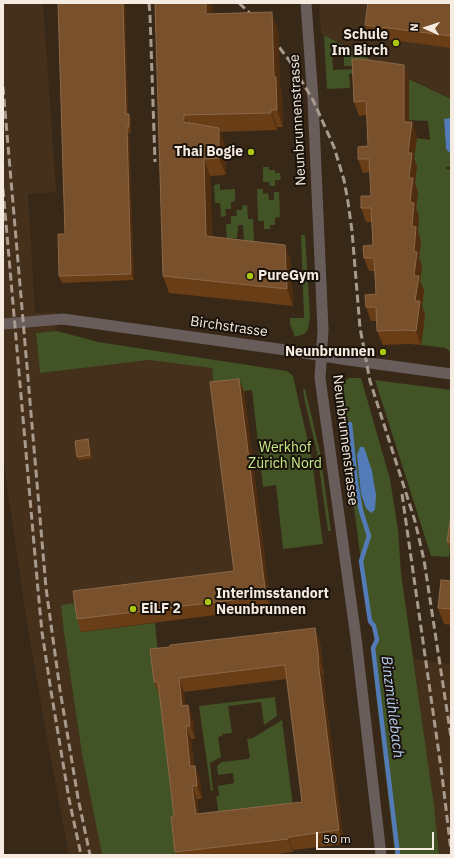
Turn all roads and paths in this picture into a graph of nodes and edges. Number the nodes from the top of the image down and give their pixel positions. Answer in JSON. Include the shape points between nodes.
{"nodes":[{"id":1,"x":306,"y":3,"type":"edge"},
{"id":2,"x":3,"y":324,"type":"edge"},
{"id":3,"x":321,"y":356,"type":"junction"},
{"id":4,"x":451,"y":374,"type":"edge"},
{"id":5,"x":381,"y":855,"type":"edge"}],
"edges":[{"from":1,"to":3,"type":"street","name":"Neunbrunnenstrasse","via":[[323,322]]},
{"from":2,"to":3,"type":"street","name":"Birchstrasse","via":[[69,320]]},
{"from":3,"to":4,"type":"street","name":"Birchstrasse"},
{"from":3,"to":5,"type":"street","name":"Neunbrunnenstrasse","via":[[320,378],[356,638]]}]}
